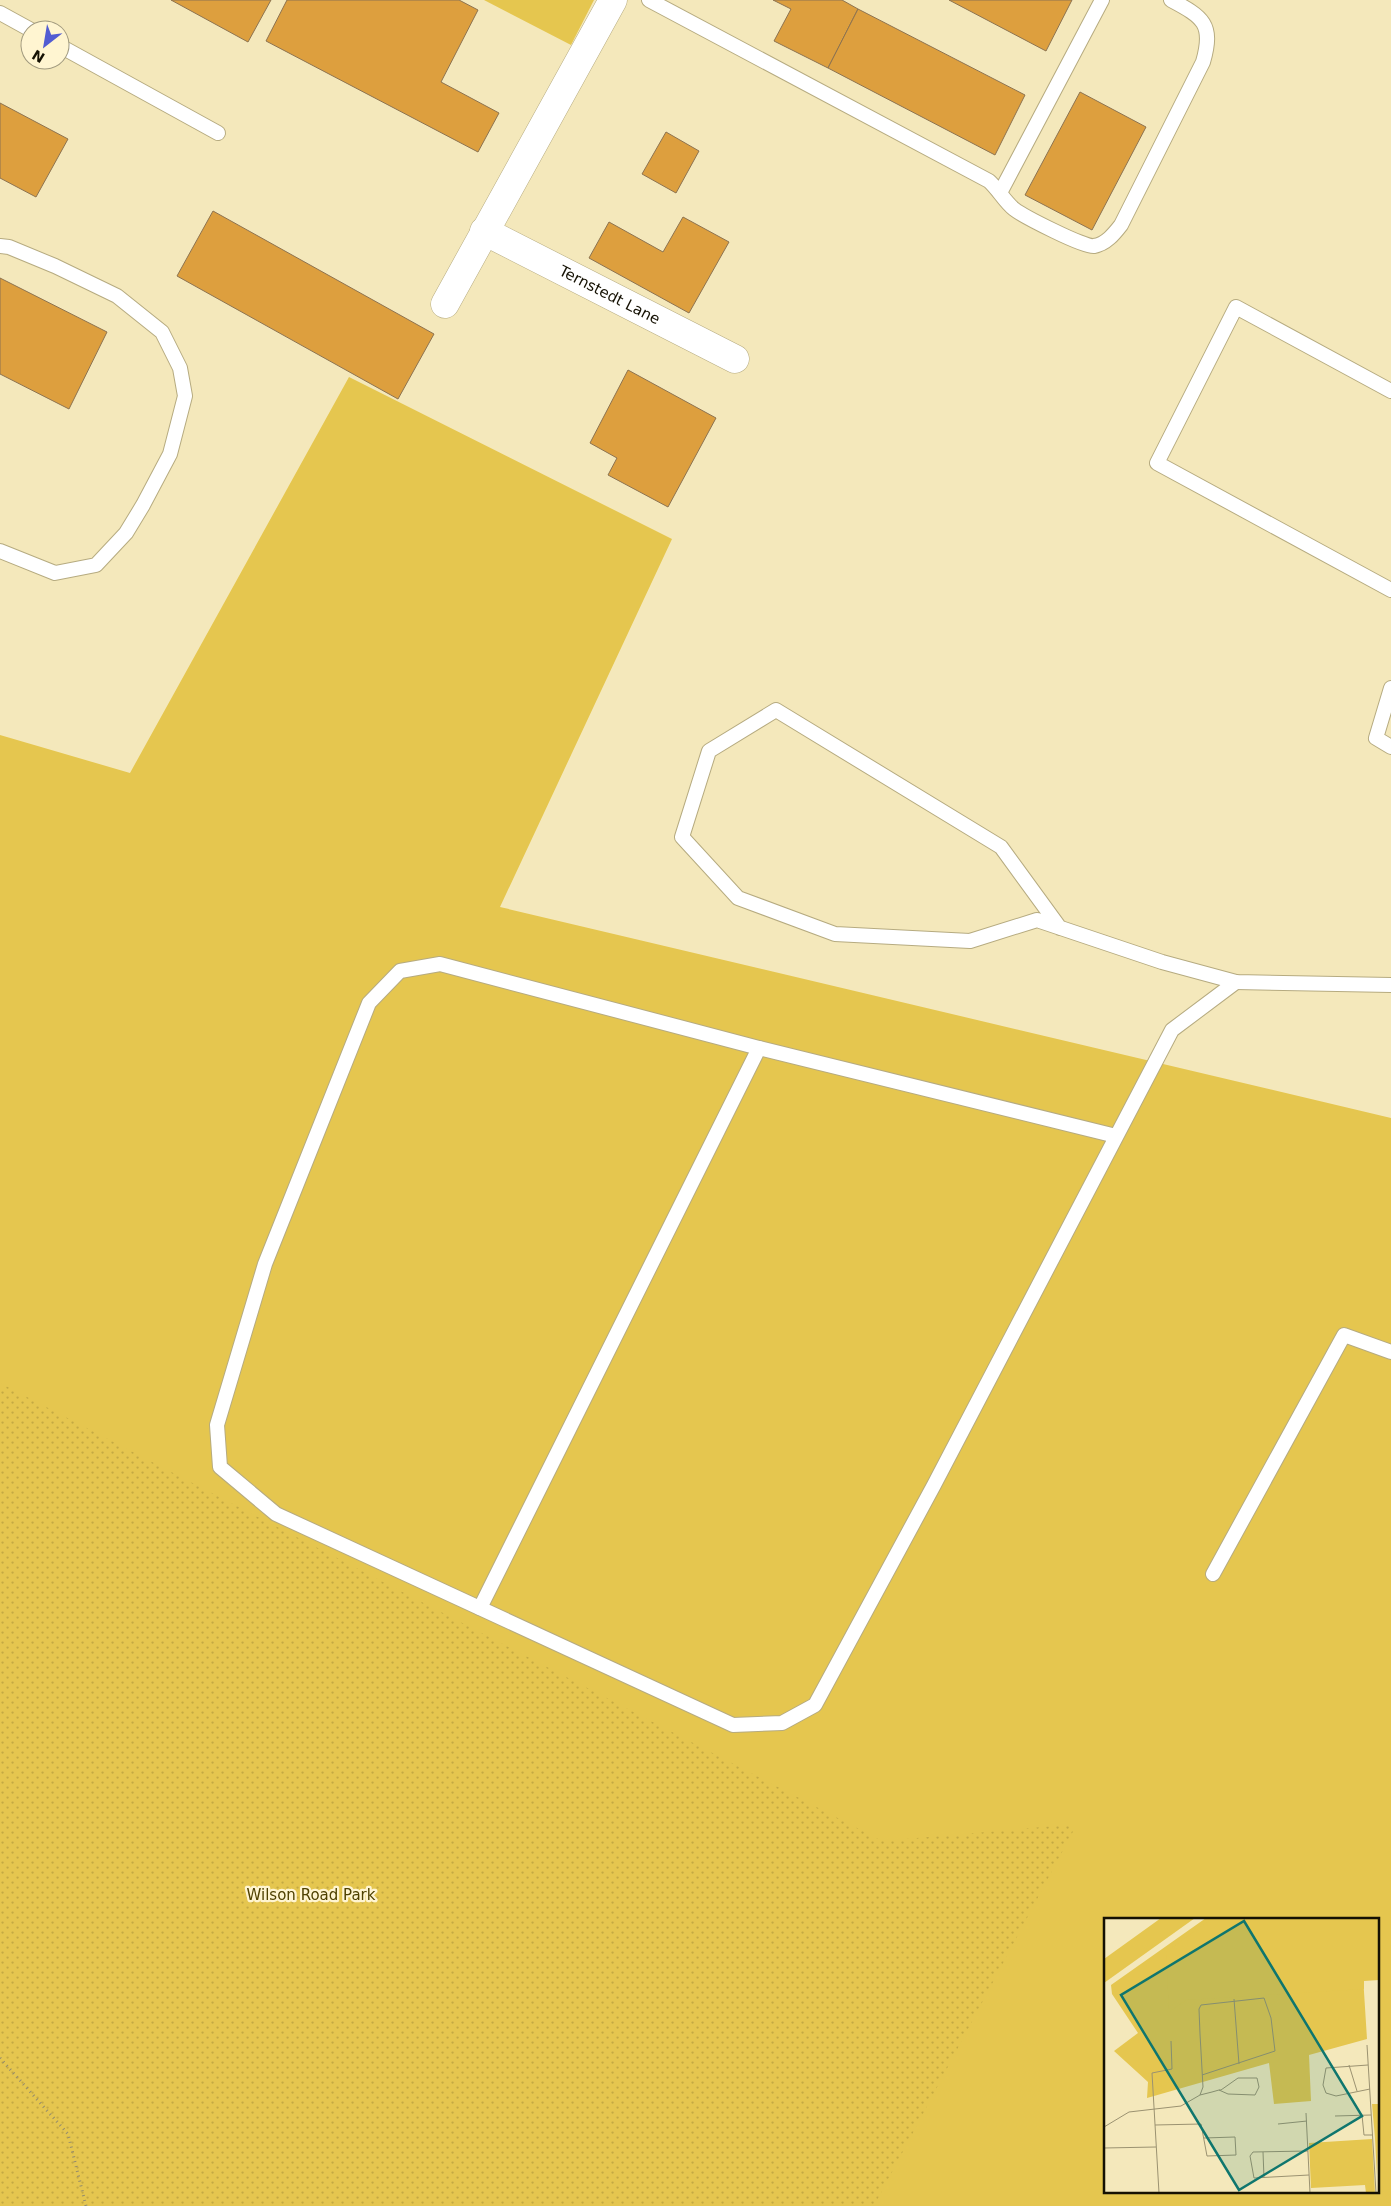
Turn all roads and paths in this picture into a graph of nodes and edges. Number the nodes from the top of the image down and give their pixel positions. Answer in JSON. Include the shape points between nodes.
{"nodes":[{"id":1,"x":613,"y":0,"type":"edge"},
{"id":2,"x":648,"y":0,"type":"edge"},
{"id":3,"x":1102,"y":0,"type":"edge"},
{"id":4,"x":1171,"y":0,"type":"edge"},
{"id":5,"x":0,"y":13,"type":"edge"},
{"id":6,"x":20,"y":24,"type":"edge"},
{"id":7,"x":70,"y":52,"type":"edge"},
{"id":8,"x":218,"y":133,"type":"dead end"},
{"id":9,"x":1001,"y":192,"type":"junction"},
{"id":10,"x":484,"y":231,"type":"junction"},
{"id":11,"x":0,"y":246,"type":"edge"},
{"id":12,"x":445,"y":304,"type":"dead end"},
{"id":13,"x":735,"y":359,"type":"dead end"},
{"id":14,"x":1391,"y":391,"type":"edge"},
{"id":15,"x":0,"y":551,"type":"edge"},
{"id":16,"x":1391,"y":590,"type":"edge"},
{"id":17,"x":1391,"y":688,"type":"edge"},
{"id":18,"x":1391,"y":747,"type":"edge"},
{"id":19,"x":1060,"y":928,"type":"junction"},
{"id":20,"x":1236,"y":982,"type":"junction"},
{"id":21,"x":1391,"y":984,"type":"edge"},
{"id":22,"x":759,"y":1048,"type":"junction"},
{"id":23,"x":1116,"y":1136,"type":"junction"},
{"id":24,"x":1391,"y":1352,"type":"edge"},
{"id":25,"x":1213,"y":1574,"type":"dead end"},
{"id":26,"x":480,"y":1608,"type":"junction"},
{"id":27,"x":0,"y":2058,"type":"edge"},
{"id":28,"x":86,"y":2206,"type":"edge"}],
"edges":[{"from":1,"to":10,"type":"street"},
{"from":2,"to":9,"type":"lane","via":[[989,181]]},
{"from":3,"to":9,"type":"lane"},
{"from":4,"to":9,"type":"lane","via":[[1205,24],[1209,41],[1204,62],[1122,225],[1108,240],[1094,246],[1079,243],[1014,209]]},
{"from":5,"to":6,"type":"lane"},
{"from":7,"to":8,"type":"lane"},
{"from":10,"to":12,"type":"street"},
{"from":10,"to":13,"type":"street","name":"Ternstedt Lane"},
{"from":11,"to":15,"type":"lane","via":[[56,266],[117,296],[162,332],[180,368],[185,396],[170,454],[126,533],[96,565],[55,573]]},
{"from":14,"to":16,"type":"lane","via":[[1236,307],[1156,463]]},
{"from":17,"to":18,"type":"lane","via":[[1376,738]]},
{"from":19,"to":19,"type":"lane","via":[[1036,920],[970,941],[835,934],[738,898],[682,837],[709,751],[776,710],[1001,848]]},
{"from":19,"to":20,"type":"lane","via":[[1162,962]]},
{"from":20,"to":21,"type":"lane"},
{"from":20,"to":23,"type":"lane","via":[[1172,1030]]},
{"from":22,"to":23,"type":"lane"},
{"from":22,"to":26,"type":"lane"},
{"from":22,"to":26,"type":"lane","via":[[440,964],[400,971],[370,1003],[265,1264],[217,1425],[220,1467],[276,1514]]},
{"from":23,"to":26,"type":"lane","via":[[815,1705],[782,1723],[733,1725]]},
{"from":24,"to":25,"type":"lane","via":[[1344,1335]]},
{"from":27,"to":28,"type":"path","via":[[68,2134]]}]}
